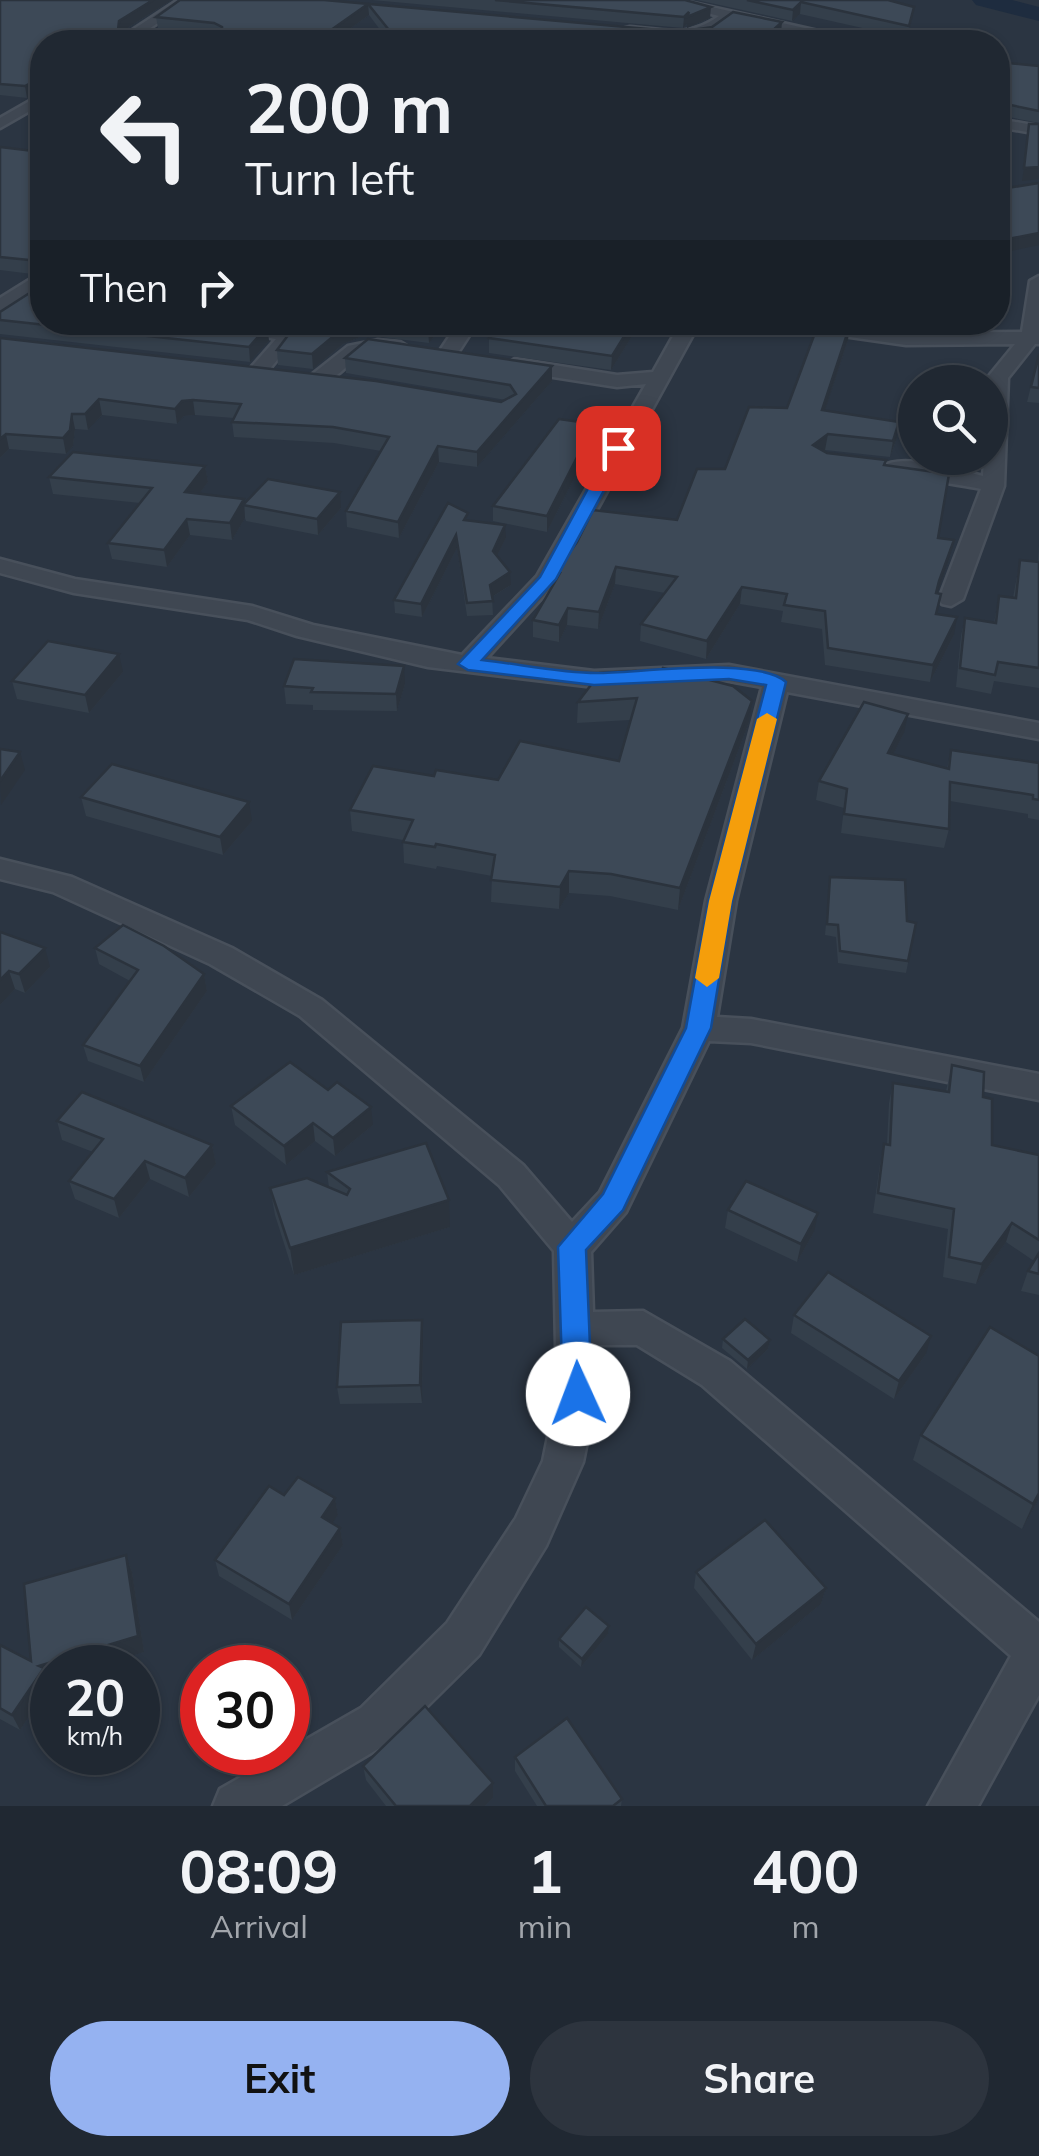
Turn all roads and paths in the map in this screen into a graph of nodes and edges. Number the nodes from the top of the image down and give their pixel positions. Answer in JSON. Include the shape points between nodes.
{"nodes":[{"id":1,"x":187,"y":0,"type":"edge"},
{"id":2,"x":662,"y":0,"type":"edge"},
{"id":3,"x":728,"y":15,"type":"junction"},
{"id":4,"x":140,"y":30,"type":"edge"},
{"id":5,"x":708,"y":30,"type":"edge"},
{"id":6,"x":801,"y":30,"type":"edge"},
{"id":7,"x":30,"y":105,"type":"edge"},
{"id":8,"x":0,"y":124,"type":"edge"},
{"id":9,"x":1010,"y":126,"type":"edge"},
{"id":10,"x":1039,"y":130,"type":"edge"},
{"id":11,"x":1039,"y":281,"type":"edge"},
{"id":12,"x":30,"y":286,"type":"edge"},
{"id":13,"x":0,"y":307,"type":"edge"},
{"id":14,"x":290,"y":335,"type":"edge"},
{"id":15,"x":461,"y":335,"type":"edge"},
{"id":16,"x":684,"y":335,"type":"edge"},
{"id":17,"x":878,"y":335,"type":"edge"},
{"id":18,"x":1035,"y":337,"type":"edge"},
{"id":19,"x":448,"y":355,"type":"junction"},
{"id":20,"x":276,"y":375,"type":"junction"},
{"id":21,"x":660,"y":377,"type":"junction"},
{"id":22,"x":618,"y":381,"type":"junction"},
{"id":23,"x":346,"y":383,"type":"edge"},
{"id":24,"x":644,"y":402,"type":"junction"},
{"id":25,"x":876,"y":466,"type":"edge"},
{"id":26,"x":993,"y":486,"type":"junction"},
{"id":27,"x":0,"y":566,"type":"edge"},
{"id":28,"x":952,"y":599,"type":"dead end"},
{"id":29,"x":468,"y":664,"type":"junction"},
{"id":30,"x":776,"y":682,"type":"junction"},
{"id":31,"x":1039,"y":731,"type":"edge"},
{"id":32,"x":0,"y":869,"type":"edge"},
{"id":33,"x":698,"y":1028,"type":"junction"},
{"id":34,"x":1039,"y":1086,"type":"edge"},
{"id":35,"x":572,"y":1247,"type":"junction"},
{"id":36,"x":575,"y":1329,"type":"junction"},
{"id":37,"x":237,"y":1806,"type":"edge"},
{"id":38,"x":952,"y":1806,"type":"edge"}],
"edges":[{"from":1,"to":4,"type":"street"},
{"from":2,"to":3,"type":"street"},
{"from":3,"to":5,"type":"street"},
{"from":3,"to":6,"type":"street"},
{"from":7,"to":8,"type":"street"},
{"from":9,"to":10,"type":"street"},
{"from":11,"to":18,"type":"street"},
{"from":12,"to":13,"type":"street"},
{"from":14,"to":20,"type":"street"},
{"from":15,"to":19,"type":"street"},
{"from":16,"to":21,"type":"street"},
{"from":17,"to":18,"type":"street"},
{"from":18,"to":26,"type":"street","via":[[998,376]]},
{"from":19,"to":20,"type":"street","via":[[366,344],[352,348],[329,375]]},
{"from":19,"to":22,"type":"street"},
{"from":20,"to":23,"type":"street"},
{"from":21,"to":22,"type":"street"},
{"from":21,"to":24,"type":"street"},
{"from":22,"to":24,"type":"street"},
{"from":24,"to":29,"type":"street","via":[[547,579]]},
{"from":25,"to":26,"type":"street"},
{"from":26,"to":28,"type":"street"},
{"from":27,"to":29,"type":"street","via":[[74,586],[252,613],[306,631]]},
{"from":29,"to":30,"type":"street","via":[[594,679],[729,673]]},
{"from":30,"to":31,"type":"street"},
{"from":30,"to":33,"type":"street","via":[[721,901]]},
{"from":32,"to":35,"type":"street","via":[[62,884],[222,956],[311,1008],[511,1175]]},
{"from":33,"to":34,"type":"street","via":[[751,1031]]},
{"from":33,"to":35,"type":"street","via":[[613,1202]]},
{"from":35,"to":36,"type":"street"},
{"from":36,"to":37,"type":"street","via":[[578,1394],[563,1462],[531,1532],[464,1639],[378,1724]]},
{"from":36,"to":38,"type":"street","via":[[642,1328],[716,1373],[1039,1651]]}]}
